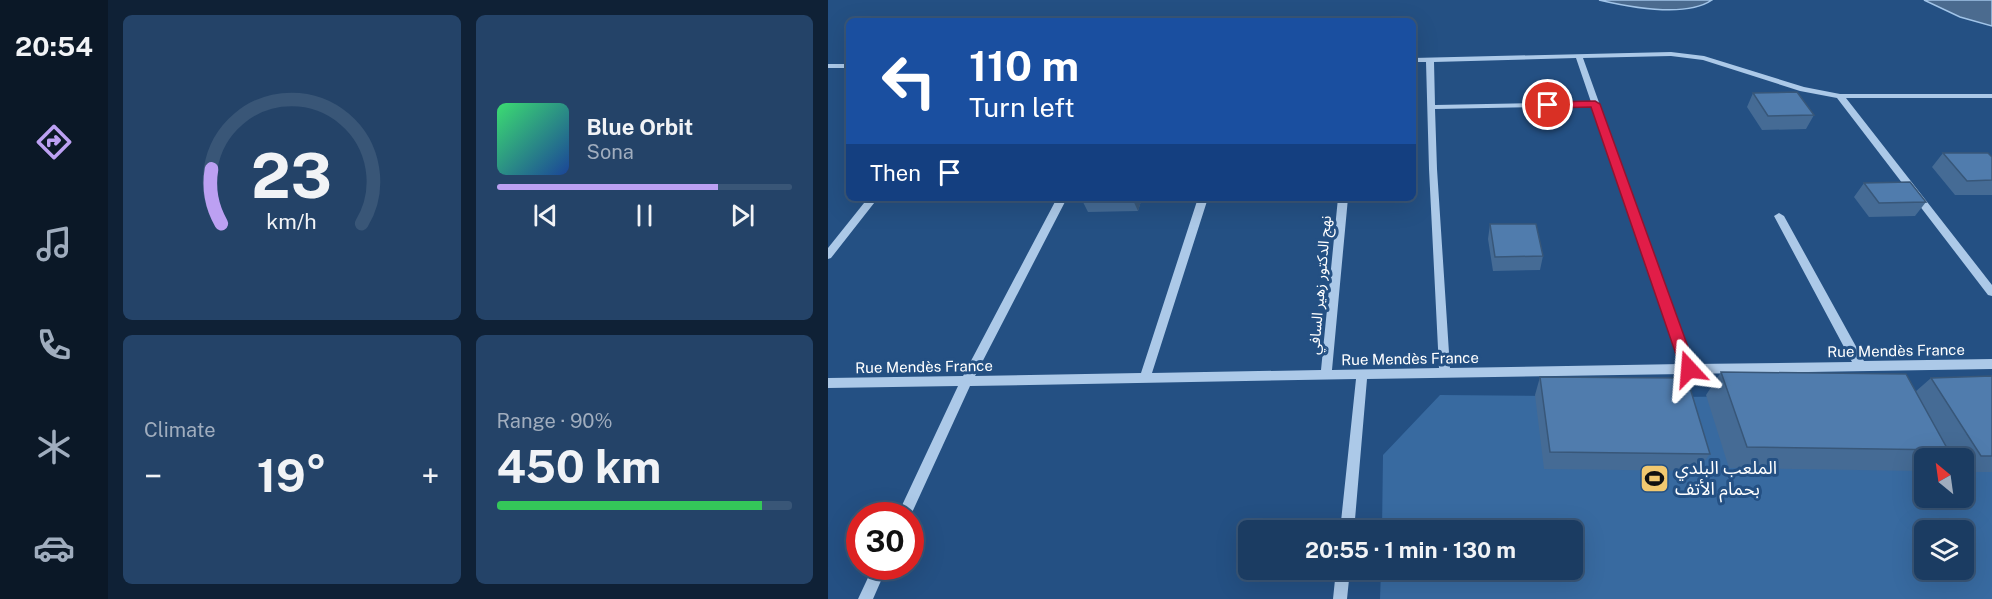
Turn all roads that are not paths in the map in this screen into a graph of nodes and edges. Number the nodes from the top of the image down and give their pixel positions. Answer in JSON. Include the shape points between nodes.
{"nodes":[{"id":1,"x":1579,"y":56,"type":"junction"},
{"id":2,"x":1430,"y":59,"type":"junction"},
{"id":3,"x":1416,"y":60,"type":"edge"},
{"id":4,"x":828,"y":66,"type":"edge"},
{"id":5,"x":846,"y":66,"type":"edge"},
{"id":6,"x":1840,"y":96,"type":"junction"},
{"id":7,"x":1992,"y":96,"type":"edge"},
{"id":8,"x":1595,"y":104,"type":"junction"},
{"id":9,"x":1431,"y":107,"type":"junction"},
{"id":10,"x":871,"y":201,"type":"edge"},
{"id":11,"x":1060,"y":201,"type":"edge"},
{"id":12,"x":1202,"y":201,"type":"edge"},
{"id":13,"x":1343,"y":201,"type":"edge"},
{"id":14,"x":1779,"y":216,"type":"dead end"},
{"id":15,"x":828,"y":255,"type":"edge"},
{"id":16,"x":1992,"y":292,"type":"edge"},
{"id":17,"x":1992,"y":364,"type":"edge"},
{"id":18,"x":1861,"y":367,"type":"junction"},
{"id":19,"x":1689,"y":369,"type":"junction"},
{"id":20,"x":1362,"y":374,"type":"junction"},
{"id":21,"x":1445,"y":374,"type":"junction"},
{"id":22,"x":1326,"y":375,"type":"junction"},
{"id":23,"x":1145,"y":378,"type":"junction"},
{"id":24,"x":966,"y":381,"type":"junction"},
{"id":25,"x":828,"y":383,"type":"edge"},
{"id":26,"x":910,"y":502,"type":"edge"},
{"id":27,"x":1348,"y":520,"type":"edge"},
{"id":28,"x":874,"y":580,"type":"edge"},
{"id":29,"x":1342,"y":580,"type":"edge"},
{"id":30,"x":865,"y":599,"type":"edge"},
{"id":31,"x":1340,"y":599,"type":"edge"}],
"edges":[{"from":1,"to":2,"type":"street"},
{"from":1,"to":6,"type":"street","via":[[1704,58],[1803,89]]},
{"from":1,"to":8,"type":"street"},
{"from":2,"to":3,"type":"street"},
{"from":2,"to":9,"type":"street"},
{"from":4,"to":5,"type":"street"},
{"from":6,"to":7,"type":"street"},
{"from":6,"to":16,"type":"street"},
{"from":8,"to":9,"type":"street"},
{"from":8,"to":19,"type":"street"},
{"from":9,"to":21,"type":"street"},
{"from":10,"to":15,"type":"street"},
{"from":11,"to":24,"type":"street"},
{"from":12,"to":23,"type":"street"},
{"from":13,"to":22,"type":"street","name":"نهج الدكتور زهير السافي"},
{"from":14,"to":18,"type":"street"},
{"from":17,"to":18,"type":"street","name":"Rue Mendès France"},
{"from":18,"to":19,"type":"street","name":"Rue Mendès France"},
{"from":19,"to":21,"type":"street","name":"Rue Mendès France"},
{"from":20,"to":21,"type":"street","name":"Rue Mendès France"},
{"from":20,"to":22,"type":"street","name":"Rue Mendès France"},
{"from":20,"to":27,"type":"street"},
{"from":22,"to":23,"type":"street","name":"Rue Mendès France"},
{"from":23,"to":24,"type":"street","name":"Rue Mendès France"},
{"from":24,"to":25,"type":"street","name":"Rue Mendès France"},
{"from":24,"to":26,"type":"street"},
{"from":28,"to":30,"type":"street"},
{"from":29,"to":31,"type":"street"}]}
